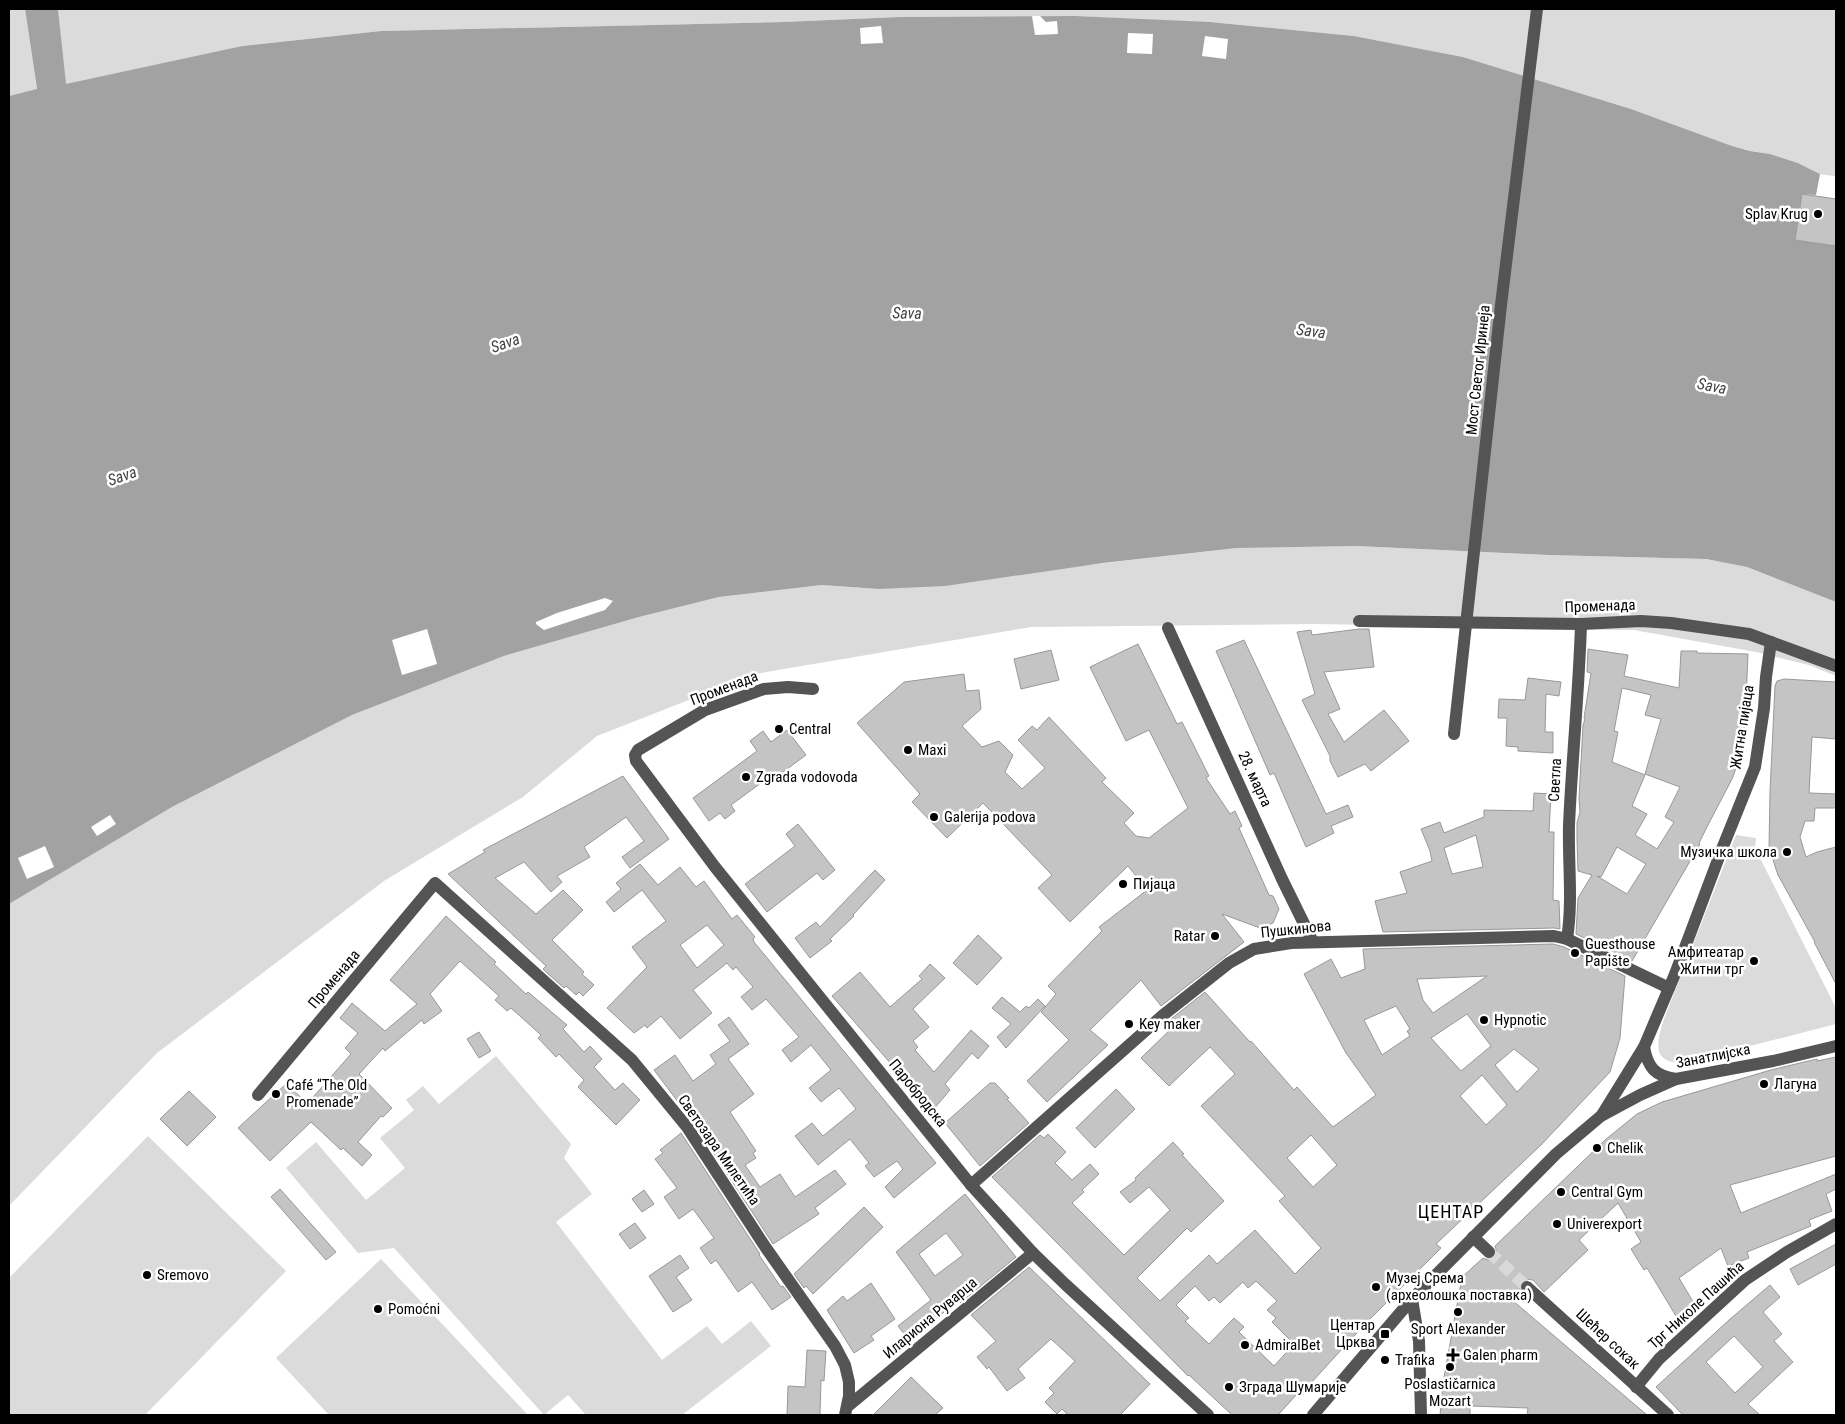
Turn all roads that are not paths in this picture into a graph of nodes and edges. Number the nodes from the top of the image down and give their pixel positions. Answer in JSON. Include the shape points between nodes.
{"nodes":[{"id":1,"x":1537,"y":9,"type":"edge"},
{"id":2,"x":1359,"y":621,"type":"dead end"},
{"id":3,"x":1581,"y":624,"type":"junction"},
{"id":4,"x":1168,"y":628,"type":"dead end"},
{"id":5,"x":1771,"y":642,"type":"junction"},
{"id":6,"x":1836,"y":666,"type":"edge"},
{"id":7,"x":813,"y":689,"type":"dead end"},
{"id":8,"x":1454,"y":734,"type":"dead end"},
{"id":9,"x":636,"y":762,"type":"joint"},
{"id":10,"x":435,"y":883,"type":"joint"},
{"id":11,"x":1567,"y":939,"type":"junction"},
{"id":12,"x":1314,"y":942,"type":"junction"},
{"id":13,"x":1669,"y":988,"type":"junction"},
{"id":14,"x":1836,"y":1046,"type":"edge"},
{"id":15,"x":1644,"y":1047,"type":"junction"},
{"id":16,"x":1676,"y":1079,"type":"junction"},
{"id":17,"x":258,"y":1095,"type":"dead end"},
{"id":18,"x":1602,"y":1116,"type":"junction"},
{"id":19,"x":971,"y":1185,"type":"junction"},
{"id":20,"x":1836,"y":1224,"type":"edge"},
{"id":21,"x":1473,"y":1237,"type":"junction"},
{"id":22,"x":1489,"y":1252,"type":"tunnel mouth"},
{"id":23,"x":1033,"y":1253,"type":"junction"},
{"id":24,"x":1527,"y":1286,"type":"tunnel mouth"},
{"id":25,"x":1412,"y":1299,"type":"junction"},
{"id":26,"x":1636,"y":1387,"type":"junction"},
{"id":27,"x":846,"y":1411,"type":"edge"},
{"id":28,"x":1208,"y":1415,"type":"edge"},
{"id":29,"x":1313,"y":1415,"type":"edge"},
{"id":30,"x":1422,"y":1415,"type":"edge"},
{"id":31,"x":1668,"y":1415,"type":"edge"}],
"edges":[{"from":1,"to":8,"type":"street","name":"Мост Светог Иринеја","bridge":true},
{"from":2,"to":3,"type":"street","name":"Променада"},
{"from":3,"to":5,"type":"street","name":"Променада","via":[[1671,623],[1750,634]]},
{"from":3,"to":11,"type":"street","name":"Светла","via":[[1571,780],[1571,912]]},
{"from":4,"to":12,"type":"street","name":"28. марта"},
{"from":5,"to":6,"type":"street","name":"Променада"},
{"from":5,"to":13,"type":"street","name":"Житна пијаца","via":[[1755,767]]},
{"from":7,"to":9,"type":"street","name":"Променада","via":[[764,689],[705,710],[638,750]]},
{"from":9,"to":19,"type":"street","name":"Паробродска","via":[[715,867]]},
{"from":10,"to":17,"type":"street","name":"Променада"},
{"from":10,"to":27,"type":"street","name":"Светозара Милетића","via":[[632,1060],[687,1128],[835,1346],[845,1365],[848,1382]]},
{"from":11,"to":12,"type":"street","name":"Пушкинова","via":[[1554,936]]},
{"from":11,"to":13,"type":"street","name":"Пушкинова"},
{"from":12,"to":19,"type":"street","name":"Пушкинова","via":[[1254,949],[1229,963],[1162,1016]]},
{"from":13,"to":15,"type":"street","name":"Житна пијаца"},
{"from":14,"to":16,"type":"street","name":"Занатлијска"},
{"from":15,"to":16,"type":"street","via":[[1651,1067],[1662,1077]]},
{"from":15,"to":18,"type":"street","name":"Житна пијаца"},
{"from":16,"to":18,"type":"street","name":"Занатлијска"},
{"from":18,"to":21,"type":"street","via":[[1556,1154]]},
{"from":19,"to":23,"type":"street","name":"Паробродска"},
{"from":20,"to":26,"type":"street","name":"Трг Николе Пашића","via":[[1745,1280],[1659,1359]]},
{"from":21,"to":22,"type":"street"},
{"from":21,"to":25,"type":"street"},
{"from":23,"to":27,"type":"street","name":"Илариона Руварца"},
{"from":23,"to":28,"type":"street","name":"Паробродска"},
{"from":24,"to":26,"type":"street","name":"Шећер сокак"},
{"from":25,"to":29,"type":"street"},
{"from":25,"to":30,"type":"street","via":[[1420,1341]]},
{"from":26,"to":31,"type":"street","name":"Шећер сокак"}]}
